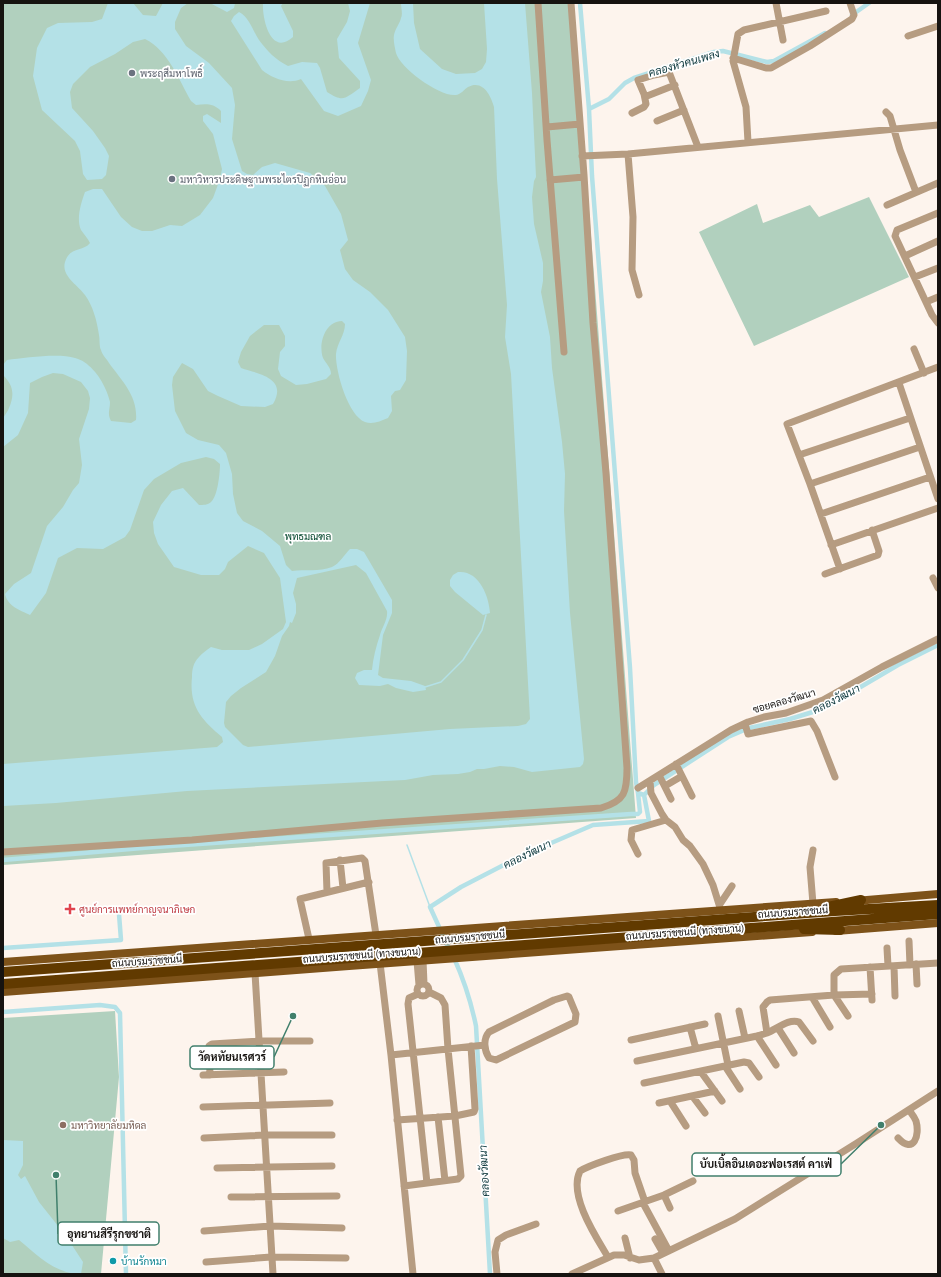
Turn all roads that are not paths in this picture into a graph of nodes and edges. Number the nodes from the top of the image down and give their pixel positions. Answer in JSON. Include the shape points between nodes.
{"nodes":[{"id":1,"x":538,"y":3,"type":"edge"},
{"id":2,"x":571,"y":3,"type":"edge"},
{"id":3,"x":776,"y":3,"type":"edge"},
{"id":4,"x":853,"y":4,"type":"edge"},
{"id":5,"x":826,"y":11,"type":"dead end"},
{"id":6,"x":780,"y":22,"type":"junction"},
{"id":7,"x":938,"y":26,"type":"edge"},
{"id":8,"x":908,"y":36,"type":"dead end"},
{"id":9,"x":783,"y":40,"type":"dead end"},
{"id":10,"x":734,"y":55,"type":"junction"},
{"id":11,"x":675,"y":85,"type":"junction"},
{"id":12,"x":647,"y":96,"type":"dead end"},
{"id":13,"x":684,"y":110,"type":"junction"},
{"id":14,"x":886,"y":112,"type":"dead end"},
{"id":15,"x":632,"y":113,"type":"dead end"},
{"id":16,"x":657,"y":121,"type":"dead end"},
{"id":17,"x":580,"y":124,"type":"junction"},
{"id":18,"x":938,"y":125,"type":"edge"},
{"id":19,"x":546,"y":126,"type":"junction"},
{"id":20,"x":893,"y":129,"type":"junction"},
{"id":21,"x":748,"y":142,"type":"junction"},
{"id":22,"x":698,"y":147,"type":"junction"},
{"id":23,"x":628,"y":154,"type":"junction"},
{"id":24,"x":582,"y":156,"type":"junction"},
{"id":25,"x":584,"y":177,"type":"junction"},
{"id":26,"x":550,"y":180,"type":"junction"},
{"id":27,"x":938,"y":183,"type":"edge"},
{"id":28,"x":916,"y":192,"type":"junction"},
{"id":29,"x":887,"y":205,"type":"dead end"},
{"id":30,"x":938,"y":213,"type":"edge"},
{"id":31,"x":938,"y":241,"type":"edge"},
{"id":32,"x":905,"y":256,"type":"junction"},
{"id":33,"x":938,"y":268,"type":"edge"},
{"id":34,"x":915,"y":277,"type":"junction"},
{"id":35,"x":639,"y":295,"type":"dead end"},
{"id":36,"x":938,"y":297,"type":"edge"},
{"id":37,"x":926,"y":302,"type":"junction"},
{"id":38,"x":938,"y":322,"type":"edge"},
{"id":39,"x":914,"y":349,"type":"dead end"},
{"id":40,"x":564,"y":352,"type":"dead end"},
{"id":41,"x":938,"y":367,"type":"edge"},
{"id":42,"x":924,"y":373,"type":"junction"},
{"id":43,"x":899,"y":383,"type":"junction"},
{"id":44,"x":910,"y":418,"type":"junction"},
{"id":45,"x":920,"y":447,"type":"junction"},
{"id":46,"x":799,"y":455,"type":"junction"},
{"id":47,"x":930,"y":477,"type":"junction"},
{"id":48,"x":810,"y":484,"type":"junction"},
{"id":49,"x":938,"y":499,"type":"edge"},
{"id":50,"x":938,"y":508,"type":"edge"},
{"id":51,"x":821,"y":514,"type":"junction"},
{"id":52,"x":872,"y":530,"type":"junction"},
{"id":53,"x":831,"y":545,"type":"junction"},
{"id":54,"x":840,"y":569,"type":"junction"},
{"id":55,"x":825,"y":574,"type":"dead end"},
{"id":56,"x":933,"y":578,"type":"dead end"},
{"id":57,"x":938,"y":588,"type":"edge"},
{"id":58,"x":938,"y":638,"type":"edge"},
{"id":59,"x":746,"y":728,"type":"junction"},
{"id":60,"x":679,"y":770,"type":"junction"},
{"id":61,"x":835,"y":777,"type":"dead end"},
{"id":62,"x":662,"y":781,"type":"junction"},
{"id":63,"x":650,"y":782,"type":"junction"},
{"id":64,"x":638,"y":788,"type":"dead end"},
{"id":65,"x":692,"y":796,"type":"dead end"},
{"id":66,"x":671,"y":799,"type":"dead end"},
{"id":67,"x":666,"y":820,"type":"junction"},
{"id":68,"x":813,"y":850,"type":"dead end"},
{"id":69,"x":3,"y":852,"type":"edge"},
{"id":70,"x":638,"y":854,"type":"dead end"},
{"id":71,"x":340,"y":860,"type":"junction"},
{"id":72,"x":369,"y":882,"type":"junction"},
{"id":73,"x":732,"y":886,"type":"dead end"},
{"id":74,"x":343,"y":888,"type":"junction"},
{"id":75,"x":327,"y":892,"type":"junction"},
{"id":76,"x":938,"y":894,"type":"edge"},
{"id":77,"x":862,"y":900,"type":"junction"},
{"id":78,"x":812,"y":904,"type":"junction"},
{"id":79,"x":938,"y":905,"type":"edge"},
{"id":80,"x":721,"y":908,"type":"junction"},
{"id":81,"x":938,"y":914,"type":"edge"},
{"id":82,"x":755,"y":922,"type":"junction"},
{"id":83,"x":938,"y":923,"type":"edge"},
{"id":84,"x":840,"y":930,"type":"junction"},
{"id":85,"x":376,"y":935,"type":"junction"},
{"id":86,"x":309,"y":940,"type":"junction"},
{"id":87,"x":909,"y":941,"type":"dead end"},
{"id":88,"x":887,"y":948,"type":"dead end"},
{"id":89,"x":460,"y":954,"type":"junction"},
{"id":90,"x":447,"y":955,"type":"junction"},
{"id":91,"x":420,"y":961,"type":"junction"},
{"id":92,"x":3,"y":962,"type":"edge"},
{"id":93,"x":380,"y":963,"type":"junction"},
{"id":94,"x":938,"y":963,"type":"edge"},
{"id":95,"x":913,"y":965,"type":"junction"},
{"id":96,"x":891,"y":966,"type":"junction"},
{"id":97,"x":870,"y":967,"type":"junction"},
{"id":98,"x":3,"y":972,"type":"edge"},
{"id":99,"x":255,"y":973,"type":"junction"},
{"id":100,"x":3,"y":984,"type":"edge"},
{"id":101,"x":917,"y":984,"type":"dead end"},
{"id":102,"x":422,"y":985,"type":"junction"},
{"id":103,"x":3,"y":992,"type":"edge"},
{"id":104,"x":429,"y":992,"type":"junction"},
{"id":105,"x":418,"y":994,"type":"junction"},
{"id":106,"x":834,"y":996,"type":"junction"},
{"id":107,"x":895,"y":996,"type":"dead end"},
{"id":108,"x":812,"y":997,"type":"junction"},
{"id":109,"x":739,"y":1011,"type":"dead end"},
{"id":110,"x":718,"y":1016,"type":"dead end"},
{"id":111,"x":848,"y":1016,"type":"dead end"},
{"id":112,"x":705,"y":1024,"type":"dead end"},
{"id":113,"x":830,"y":1027,"type":"dead end"},
{"id":114,"x":690,"y":1028,"type":"junction"},
{"id":115,"x":778,"y":1028,"type":"junction"},
{"id":116,"x":767,"y":1033,"type":"junction"},
{"id":117,"x":757,"y":1036,"type":"junction"},
{"id":118,"x":745,"y":1038,"type":"junction"},
{"id":119,"x":631,"y":1040,"type":"dead end"},
{"id":120,"x":260,"y":1041,"type":"junction"},
{"id":121,"x":310,"y":1041,"type":"dead end"},
{"id":122,"x":813,"y":1041,"type":"dead end"},
{"id":123,"x":723,"y":1043,"type":"junction"},
{"id":124,"x":478,"y":1046,"type":"junction"},
{"id":125,"x":448,"y":1049,"type":"junction"},
{"id":126,"x":696,"y":1049,"type":"junction"},
{"id":127,"x":413,"y":1053,"type":"junction"},
{"id":128,"x":794,"y":1053,"type":"dead end"},
{"id":129,"x":391,"y":1055,"type":"junction"},
{"id":130,"x":637,"y":1061,"type":"dead end"},
{"id":131,"x":776,"y":1065,"type":"dead end"},
{"id":132,"x":727,"y":1066,"type":"junction"},
{"id":133,"x":262,"y":1072,"type":"junction"},
{"id":134,"x":284,"y":1072,"type":"dead end"},
{"id":135,"x":701,"y":1072,"type":"junction"},
{"id":136,"x":759,"y":1076,"type":"dead end"},
{"id":137,"x":644,"y":1083,"type":"dead end"},
{"id":138,"x":740,"y":1089,"type":"dead end"},
{"id":139,"x":715,"y":1091,"type":"junction"},
{"id":140,"x":938,"y":1092,"type":"edge"},
{"id":141,"x":693,"y":1097,"type":"junction"},
{"id":142,"x":722,"y":1100,"type":"dead end"},
{"id":143,"x":670,"y":1101,"type":"junction"},
{"id":144,"x":330,"y":1103,"type":"dead end"},
{"id":145,"x":659,"y":1103,"type":"dead end"},
{"id":146,"x":264,"y":1104,"type":"junction"},
{"id":147,"x":203,"y":1107,"type":"dead end"},
{"id":148,"x":909,"y":1110,"type":"junction"},
{"id":149,"x":705,"y":1113,"type":"dead end"},
{"id":150,"x":455,"y":1116,"type":"junction"},
{"id":151,"x":438,"y":1117,"type":"junction"},
{"id":152,"x":420,"y":1119,"type":"junction"},
{"id":153,"x":397,"y":1120,"type":"junction"},
{"id":154,"x":686,"y":1126,"type":"dead end"},
{"id":155,"x":265,"y":1135,"type":"junction"},
{"id":156,"x":332,"y":1135,"type":"dead end"},
{"id":157,"x":204,"y":1138,"type":"dead end"},
{"id":158,"x":898,"y":1138,"type":"dead end"},
{"id":159,"x":332,"y":1166,"type":"dead end"},
{"id":160,"x":267,"y":1167,"type":"junction"},
{"id":161,"x":217,"y":1168,"type":"dead end"},
{"id":162,"x":445,"y":1181,"type":"junction"},
{"id":163,"x":693,"y":1181,"type":"dead end"},
{"id":164,"x":427,"y":1183,"type":"junction"},
{"id":165,"x":404,"y":1186,"type":"junction"},
{"id":166,"x":664,"y":1195,"type":"junction"},
{"id":167,"x":268,"y":1196,"type":"junction"},
{"id":168,"x":337,"y":1196,"type":"dead end"},
{"id":169,"x":231,"y":1197,"type":"dead end"},
{"id":170,"x":644,"y":1202,"type":"junction"},
{"id":171,"x":670,"y":1208,"type":"dead end"},
{"id":172,"x":618,"y":1211,"type":"dead end"},
{"id":173,"x":536,"y":1224,"type":"dead end"},
{"id":174,"x":270,"y":1226,"type":"junction"},
{"id":175,"x":342,"y":1228,"type":"dead end"},
{"id":176,"x":204,"y":1231,"type":"dead end"},
{"id":177,"x":625,"y":1238,"type":"dead end"},
{"id":178,"x":655,"y":1239,"type":"dead end"},
{"id":179,"x":666,"y":1252,"type":"junction"},
{"id":180,"x":271,"y":1257,"type":"junction"},
{"id":181,"x":608,"y":1257,"type":"junction"},
{"id":182,"x":346,"y":1258,"type":"dead end"},
{"id":183,"x":630,"y":1258,"type":"junction"},
{"id":184,"x":654,"y":1258,"type":"junction"},
{"id":185,"x":206,"y":1262,"type":"dead end"},
{"id":186,"x":272,"y":1274,"type":"edge"},
{"id":187,"x":413,"y":1274,"type":"edge"},
{"id":188,"x":497,"y":1274,"type":"edge"},
{"id":189,"x":572,"y":1274,"type":"edge"},
{"id":190,"x":662,"y":1274,"type":"edge"}],
"edges":[{"from":1,"to":19,"type":"street"},
{"from":2,"to":17,"type":"street"},
{"from":3,"to":6,"type":"street"},
{"from":4,"to":10,"type":"street","via":[[852,19],[771,68]]},
{"from":5,"to":6,"type":"street"},
{"from":6,"to":9,"type":"street"},
{"from":6,"to":10,"type":"street","via":[[740,32]]},
{"from":7,"to":8,"type":"street"},
{"from":10,"to":21,"type":"street","via":[[733,66],[746,107]]},
{"from":11,"to":12,"type":"street"},
{"from":11,"to":13,"type":"street"},
{"from":11,"to":15,"type":"street","via":[[670,74],[666,72],[638,80],[646,104]]},
{"from":13,"to":16,"type":"street"},
{"from":13,"to":22,"type":"street"},
{"from":14,"to":20,"type":"street","via":[[890,116]]},
{"from":17,"to":19,"type":"street"},
{"from":17,"to":24,"type":"street"},
{"from":18,"to":20,"type":"street"},
{"from":19,"to":26,"type":"street"},
{"from":20,"to":21,"type":"street"},
{"from":20,"to":28,"type":"street"},
{"from":21,"to":22,"type":"street"},
{"from":22,"to":23,"type":"street"},
{"from":23,"to":24,"type":"street"},
{"from":23,"to":35,"type":"street","via":[[633,217],[632,270]]},
{"from":24,"to":25,"type":"street"},
{"from":25,"to":26,"type":"street"},
{"from":25,"to":69,"type":"street","via":[[628,768],[626,787],[620,799],[601,808]]},
{"from":26,"to":40,"type":"street"},
{"from":27,"to":28,"type":"street"},
{"from":28,"to":29,"type":"street"},
{"from":30,"to":32,"type":"street","via":[[897,230],[896,238]]},
{"from":31,"to":32,"type":"street"},
{"from":32,"to":34,"type":"street"},
{"from":33,"to":34,"type":"street"},
{"from":34,"to":37,"type":"street"},
{"from":36,"to":37,"type":"street"},
{"from":37,"to":38,"type":"street"},
{"from":39,"to":42,"type":"street"},
{"from":41,"to":42,"type":"street"},
{"from":42,"to":43,"type":"street"},
{"from":43,"to":44,"type":"street"},
{"from":43,"to":46,"type":"street","via":[[787,424]]},
{"from":44,"to":45,"type":"street"},
{"from":44,"to":46,"type":"street"},
{"from":45,"to":47,"type":"street"},
{"from":45,"to":48,"type":"street"},
{"from":46,"to":48,"type":"street"},
{"from":47,"to":49,"type":"street"},
{"from":47,"to":51,"type":"street"},
{"from":48,"to":51,"type":"street"},
{"from":50,"to":52,"type":"street"},
{"from":51,"to":53,"type":"street"},
{"from":52,"to":53,"type":"street"},
{"from":52,"to":54,"type":"street","via":[[878,555]]},
{"from":53,"to":54,"type":"street"},
{"from":54,"to":55,"type":"street"},
{"from":56,"to":57,"type":"street"},
{"from":58,"to":59,"type":"street","name":"ซอยคลองวัฒนา","via":[[823,700],[786,713],[764,717]]},
{"from":59,"to":60,"type":"street","name":"ซอยคลองวัฒนา","via":[[712,740]]},
{"from":59,"to":61,"type":"street","via":[[748,734],[811,721]]},
{"from":60,"to":62,"type":"street","name":"ซอยคลองวัฒนา"},
{"from":60,"to":62,"type":"street"},
{"from":60,"to":65,"type":"street"},
{"from":62,"to":63,"type":"street","name":"ซอยคลองวัฒนา"},
{"from":62,"to":66,"type":"street"},
{"from":63,"to":64,"type":"street","name":"ซอยคลองวัฒนา"},
{"from":63,"to":67,"type":"street","via":[[651,793]]},
{"from":67,"to":70,"type":"street","via":[[632,830],[631,840]]},
{"from":67,"to":80,"type":"street","via":[[675,827],[703,864]]},
{"from":68,"to":78,"type":"street","via":[[810,867]]},
{"from":71,"to":72,"type":"street","via":[[364,859]]},
{"from":71,"to":74,"type":"street"},
{"from":71,"to":75,"type":"street","via":[[326,863]]},
{"from":72,"to":74,"type":"street"},
{"from":72,"to":85,"type":"street"},
{"from":73,"to":80,"type":"street"},
{"from":74,"to":75,"type":"street"},
{"from":75,"to":86,"type":"street","via":[[300,900]]},
{"from":76,"to":77,"type":"main road","name":"ถนนบรมราชชนนี (ทางขนาน)"},
{"from":77,"to":78,"type":"main road","name":"ถนนบรมราชชนนี (ทางขนาน)"},
{"from":77,"to":82,"type":"highway"},
{"from":78,"to":80,"type":"main road","name":"ถนนบรมราชชนนี (ทางขนาน)"},
{"from":79,"to":82,"type":"highway","name":"ถนนบรมราชชนนี"},
{"from":80,"to":85,"type":"main road","name":"ถนนบรมราชชนนี (ทางขนาน)"},
{"from":81,"to":82,"type":"highway","name":"ถนนบรมราชชนนี"},
{"from":82,"to":84,"type":"highway"},
{"from":82,"to":89,"type":"highway","name":"ถนนบรมราชชนนี"},
{"from":82,"to":98,"type":"highway","name":"ถนนบรมราชชนนี","via":[[398,943]]},
{"from":83,"to":84,"type":"main road","name":"ถนนบรมราชชนนี (ทางขนาน)"},
{"from":84,"to":89,"type":"main road","name":"ถนนบรมราชชนนี (ทางขนาน)"},
{"from":85,"to":86,"type":"main road","name":"ถนนบรมราชชนนี (ทางขนาน)"},
{"from":86,"to":92,"type":"main road","name":"ถนนบรมราชชนนี (ทางขนาน)"},
{"from":87,"to":95,"type":"street"},
{"from":88,"to":96,"type":"street"},
{"from":89,"to":90,"type":"highway","name":"ถนนบรมราชชนนี"},
{"from":90,"to":91,"type":"main road","name":"ถนนบรมราชชนนี (ทางขนาน)"},
{"from":90,"to":100,"type":"highway","name":"ถนนบรมราชชนนี"},
{"from":91,"to":93,"type":"main road","name":"ถนนบรมราชชนนี (ทางขนาน)"},
{"from":91,"to":102,"type":"street"},
{"from":93,"to":99,"type":"main road","name":"ถนนบรมราชชนนี (ทางขนาน)"},
{"from":93,"to":129,"type":"street"},
{"from":94,"to":95,"type":"street"},
{"from":95,"to":96,"type":"street"},
{"from":95,"to":101,"type":"street"},
{"from":96,"to":97,"type":"street"},
{"from":96,"to":107,"type":"street"},
{"from":97,"to":106,"type":"street","via":[[841,969],[837,972],[833,979]]},
{"from":97,"to":106,"type":"street","via":[[872,997]]},
{"from":99,"to":103,"type":"main road","name":"ถนนบรมราชชนนี (ทางขนาน)"},
{"from":99,"to":120,"type":"street"},
{"from":102,"to":104,"type":"street","via":[[429,988]]},
{"from":102,"to":105,"type":"street","via":[[417,988]]},
{"from":104,"to":105,"type":"street","via":[[423,996]]},
{"from":104,"to":125,"type":"street","via":[[441,998],[445,1005]]},
{"from":105,"to":127,"type":"street","via":[[408,1000]]},
{"from":106,"to":108,"type":"street"},
{"from":106,"to":111,"type":"street"},
{"from":108,"to":113,"type":"street"},
{"from":108,"to":116,"type":"street","via":[[767,1002],[763,1007]]},
{"from":109,"to":118,"type":"street"},
{"from":110,"to":123,"type":"street"},
{"from":112,"to":114,"type":"street"},
{"from":114,"to":119,"type":"street"},
{"from":114,"to":126,"type":"street"},
{"from":115,"to":116,"type":"street"},
{"from":115,"to":122,"type":"street","via":[[797,1021]]},
{"from":115,"to":128,"type":"street"},
{"from":116,"to":117,"type":"street"},
{"from":117,"to":118,"type":"street"},
{"from":117,"to":131,"type":"street"},
{"from":118,"to":123,"type":"street"},
{"from":120,"to":121,"type":"street"},
{"from":120,"to":133,"type":"street"},
{"from":120,"to":133,"type":"street","via":[[210,1045],[206,1075]]},
{"from":123,"to":126,"type":"street"},
{"from":123,"to":132,"type":"street"},
{"from":124,"to":124,"type":"street","via":[[489,1032],[562,997],[569,997],[576,1014],[575,1022],[571,1025],[496,1060],[489,1058]]},
{"from":124,"to":125,"type":"street"},
{"from":124,"to":150,"type":"street","via":[[475,1110]]},
{"from":125,"to":127,"type":"street"},
{"from":125,"to":150,"type":"street"},
{"from":126,"to":130,"type":"street"},
{"from":127,"to":129,"type":"street"},
{"from":127,"to":152,"type":"street"},
{"from":129,"to":153,"type":"street"},
{"from":132,"to":135,"type":"street"},
{"from":132,"to":136,"type":"street","via":[[747,1062]]},
{"from":132,"to":138,"type":"street"},
{"from":133,"to":134,"type":"street"},
{"from":133,"to":146,"type":"street"},
{"from":135,"to":137,"type":"street"},
{"from":135,"to":139,"type":"street"},
{"from":139,"to":141,"type":"street"},
{"from":139,"to":142,"type":"street"},
{"from":140,"to":148,"type":"street"},
{"from":141,"to":143,"type":"street"},
{"from":141,"to":149,"type":"street"},
{"from":143,"to":145,"type":"street"},
{"from":143,"to":154,"type":"street"},
{"from":144,"to":146,"type":"street"},
{"from":146,"to":147,"type":"street"},
{"from":146,"to":155,"type":"street"},
{"from":148,"to":158,"type":"street","via":[[915,1118],[916,1139],[913,1143],[905,1145]]},
{"from":148,"to":179,"type":"street","via":[[735,1219]]},
{"from":150,"to":151,"type":"street"},
{"from":150,"to":162,"type":"street","via":[[461,1176]]},
{"from":151,"to":152,"type":"street"},
{"from":151,"to":162,"type":"street"},
{"from":152,"to":153,"type":"street"},
{"from":152,"to":164,"type":"street"},
{"from":153,"to":165,"type":"street"},
{"from":155,"to":156,"type":"street"},
{"from":155,"to":157,"type":"street"},
{"from":155,"to":160,"type":"street"},
{"from":159,"to":160,"type":"street"},
{"from":160,"to":161,"type":"street"},
{"from":160,"to":167,"type":"street"},
{"from":162,"to":164,"type":"street"},
{"from":163,"to":166,"type":"street"},
{"from":164,"to":165,"type":"street"},
{"from":165,"to":187,"type":"street"},
{"from":166,"to":170,"type":"street"},
{"from":166,"to":171,"type":"street"},
{"from":167,"to":168,"type":"street"},
{"from":167,"to":169,"type":"street"},
{"from":167,"to":174,"type":"street"},
{"from":170,"to":172,"type":"street"},
{"from":170,"to":179,"type":"street"},
{"from":170,"to":181,"type":"street","via":[[631,1155],[580,1171],[580,1204]]},
{"from":173,"to":188,"type":"street","via":[[498,1240],[495,1252]]},
{"from":174,"to":175,"type":"street"},
{"from":174,"to":176,"type":"street"},
{"from":174,"to":180,"type":"street"},
{"from":177,"to":183,"type":"street"},
{"from":178,"to":179,"type":"street"},
{"from":179,"to":184,"type":"street"},
{"from":180,"to":182,"type":"street"},
{"from":180,"to":185,"type":"street"},
{"from":180,"to":186,"type":"street"},
{"from":181,"to":183,"type":"street","via":[[619,1255]]},
{"from":181,"to":189,"type":"street"},
{"from":183,"to":184,"type":"street"},
{"from":184,"to":190,"type":"street"}]}
